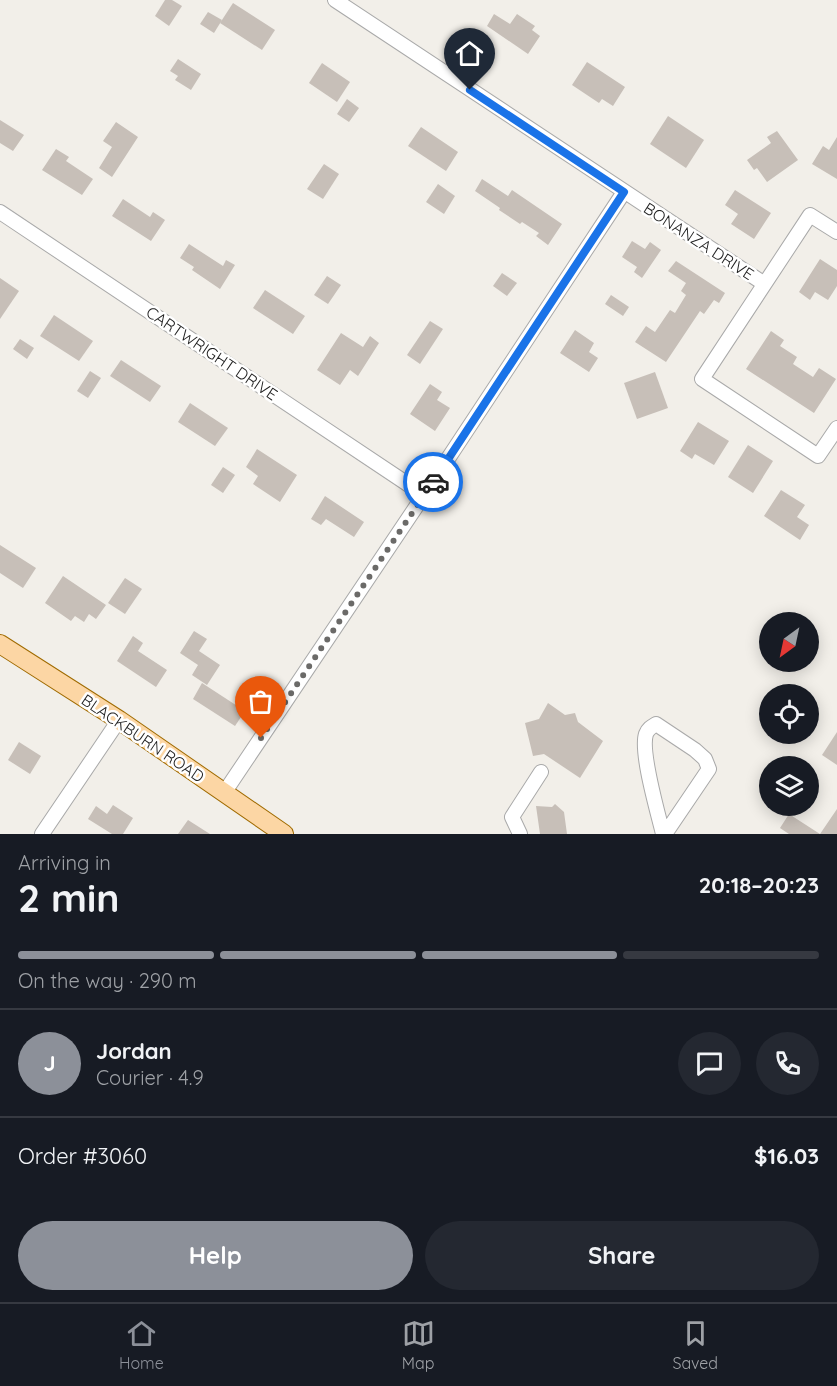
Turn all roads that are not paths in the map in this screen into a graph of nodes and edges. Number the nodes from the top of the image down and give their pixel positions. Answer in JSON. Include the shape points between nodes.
{"nodes":[{"id":1,"x":335,"y":0,"type":"edge"},
{"id":2,"x":624,"y":192,"type":"junction"},
{"id":3,"x":0,"y":212,"type":"edge"},
{"id":4,"x":837,"y":232,"type":"edge"},
{"id":5,"x":763,"y":283,"type":"junction"},
{"id":6,"x":837,"y":428,"type":"edge"},
{"id":7,"x":424,"y":495,"type":"junction"},
{"id":8,"x":0,"y":644,"type":"edge"},
{"id":9,"x":119,"y":720,"type":"junction"},
{"id":10,"x":542,"y":772,"type":"dead end"},
{"id":11,"x":224,"y":793,"type":"junction"},
{"id":12,"x":42,"y":834,"type":"edge"},
{"id":13,"x":284,"y":834,"type":"edge"},
{"id":14,"x":520,"y":834,"type":"edge"},
{"id":15,"x":664,"y":834,"type":"edge"}],
"edges":[{"from":1,"to":2,"type":"street","name":"BONANZA DRIVE"},
{"from":2,"to":5,"type":"street","name":"BONANZA DRIVE"},
{"from":2,"to":7,"type":"street"},
{"from":3,"to":7,"type":"street","name":"CARTWRIGHT DRIVE"},
{"from":4,"to":5,"type":"street","via":[[810,215]]},
{"from":5,"to":6,"type":"street","via":[[702,379],[818,456]]},
{"from":7,"to":11,"type":"street"},
{"from":8,"to":9,"type":"main road","name":"BLACKBURN ROAD"},
{"from":9,"to":11,"type":"main road","name":"BLACKBURN ROAD"},
{"from":9,"to":12,"type":"street"},
{"from":10,"to":14,"type":"street","via":[[512,817]]},
{"from":11,"to":13,"type":"main road","name":"BLACKBURN ROAD"},
{"from":15,"to":15,"type":"street","via":[[709,769],[695,750],[656,724],[646,735],[645,750]]}]}
